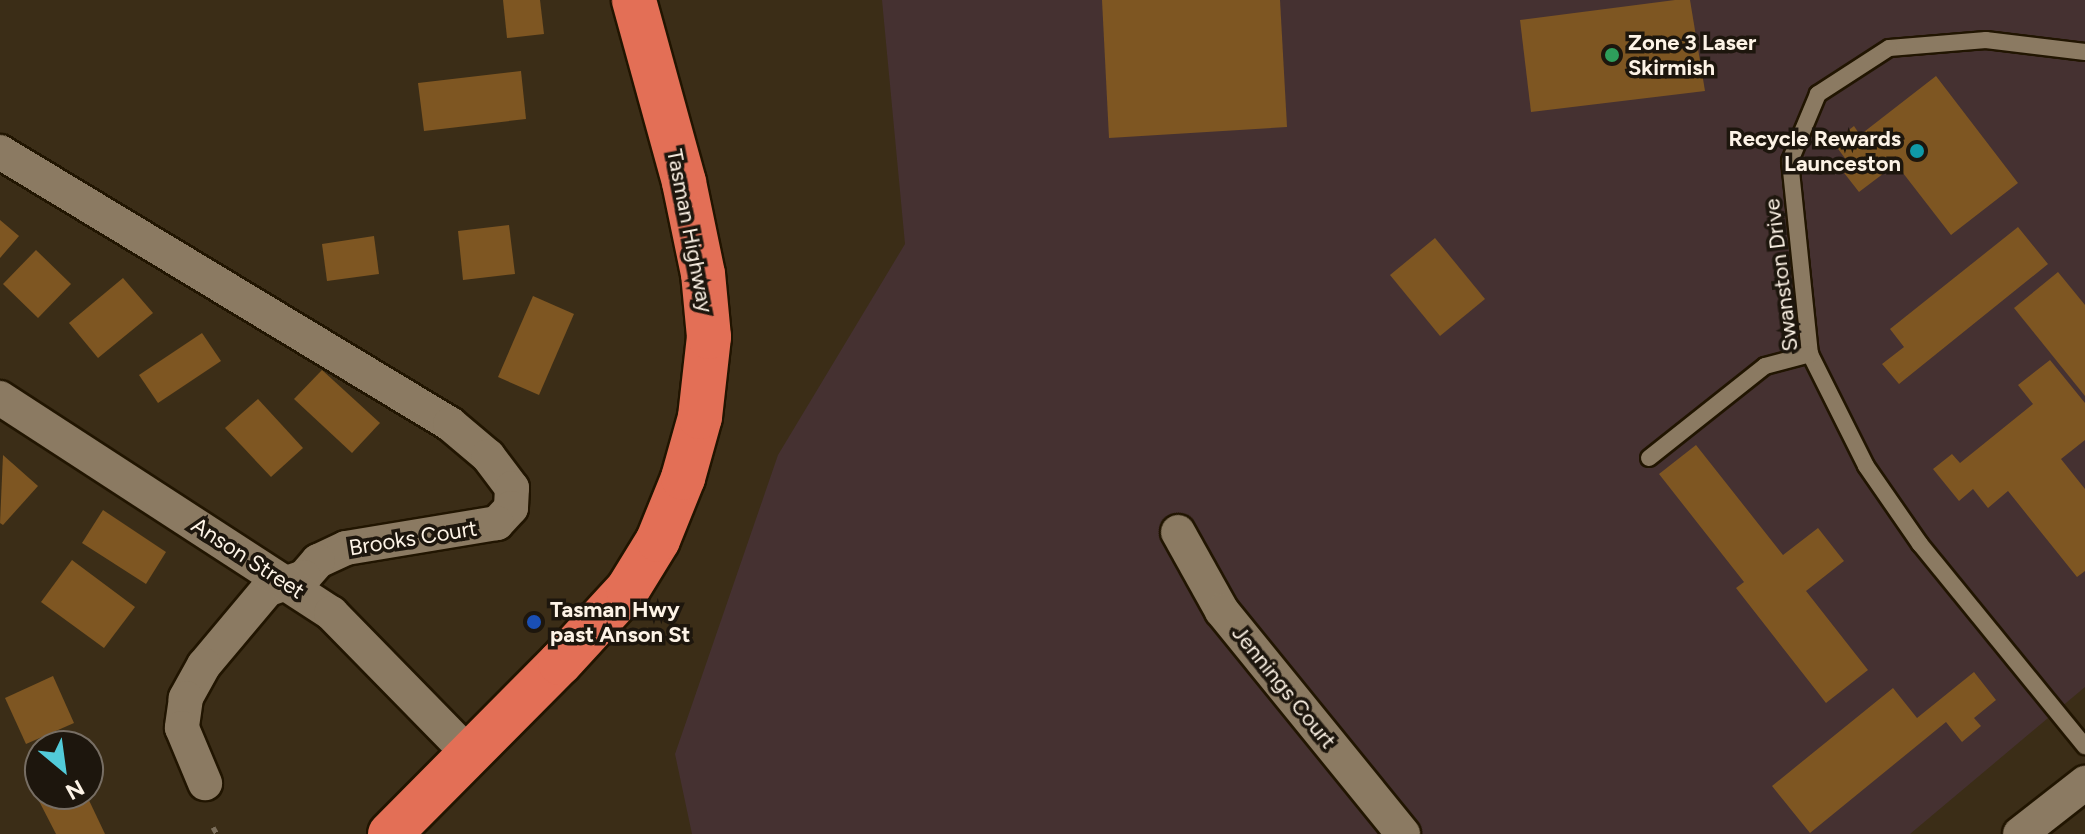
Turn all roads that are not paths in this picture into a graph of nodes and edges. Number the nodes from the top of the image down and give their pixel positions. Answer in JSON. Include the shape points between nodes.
{"nodes":[{"id":1,"x":634,"y":0,"type":"edge"},
{"id":2,"x":2085,"y":52,"type":"edge"},
{"id":3,"x":0,"y":152,"type":"edge"},
{"id":4,"x":1810,"y":354,"type":"junction"},
{"id":5,"x":0,"y":398,"type":"edge"},
{"id":6,"x":1649,"y":458,"type":"dead end"},
{"id":7,"x":1178,"y":532,"type":"dead end"},
{"id":8,"x":287,"y":583,"type":"junction"},
{"id":9,"x":2085,"y":746,"type":"edge"},
{"id":10,"x":468,"y":753,"type":"junction"},
{"id":11,"x":205,"y":783,"type":"dead end"},
{"id":12,"x":2085,"y":783,"type":"edge"},
{"id":13,"x":390,"y":834,"type":"edge"},
{"id":14,"x":1403,"y":834,"type":"edge"},
{"id":15,"x":2020,"y":834,"type":"edge"}],
"edges":[{"from":1,"to":10,"type":"highway","name":"Tasman Highway","via":[[684,182],[703,274],[709,337],[700,417],[658,540],[628,589]]},
{"from":2,"to":4,"type":"lane","name":"Swanston Drive","via":[[1986,40],[1889,48],[1818,94],[1790,161]]},
{"from":3,"to":8,"type":"street","name":"Brooks Court","via":[[450,424],[509,479],[514,498],[497,523],[346,548]]},
{"from":4,"to":6,"type":"lane","via":[[1765,366]]},
{"from":4,"to":9,"type":"lane","name":"Swanston Drive","via":[[1866,466],[1911,531]]},
{"from":5,"to":8,"type":"street","name":"Anson Street"},
{"from":7,"to":14,"type":"street","name":"Jennings Court","via":[[1222,611]]},
{"from":8,"to":10,"type":"street","name":"Anson Street","via":[[331,613]]},
{"from":8,"to":11,"type":"street","name":"Brooks Court","via":[[267,590],[241,619],[204,665],[186,698],[182,728]]},
{"from":10,"to":13,"type":"highway","name":"Tasman Highway"},
{"from":12,"to":15,"type":"street"}]}
